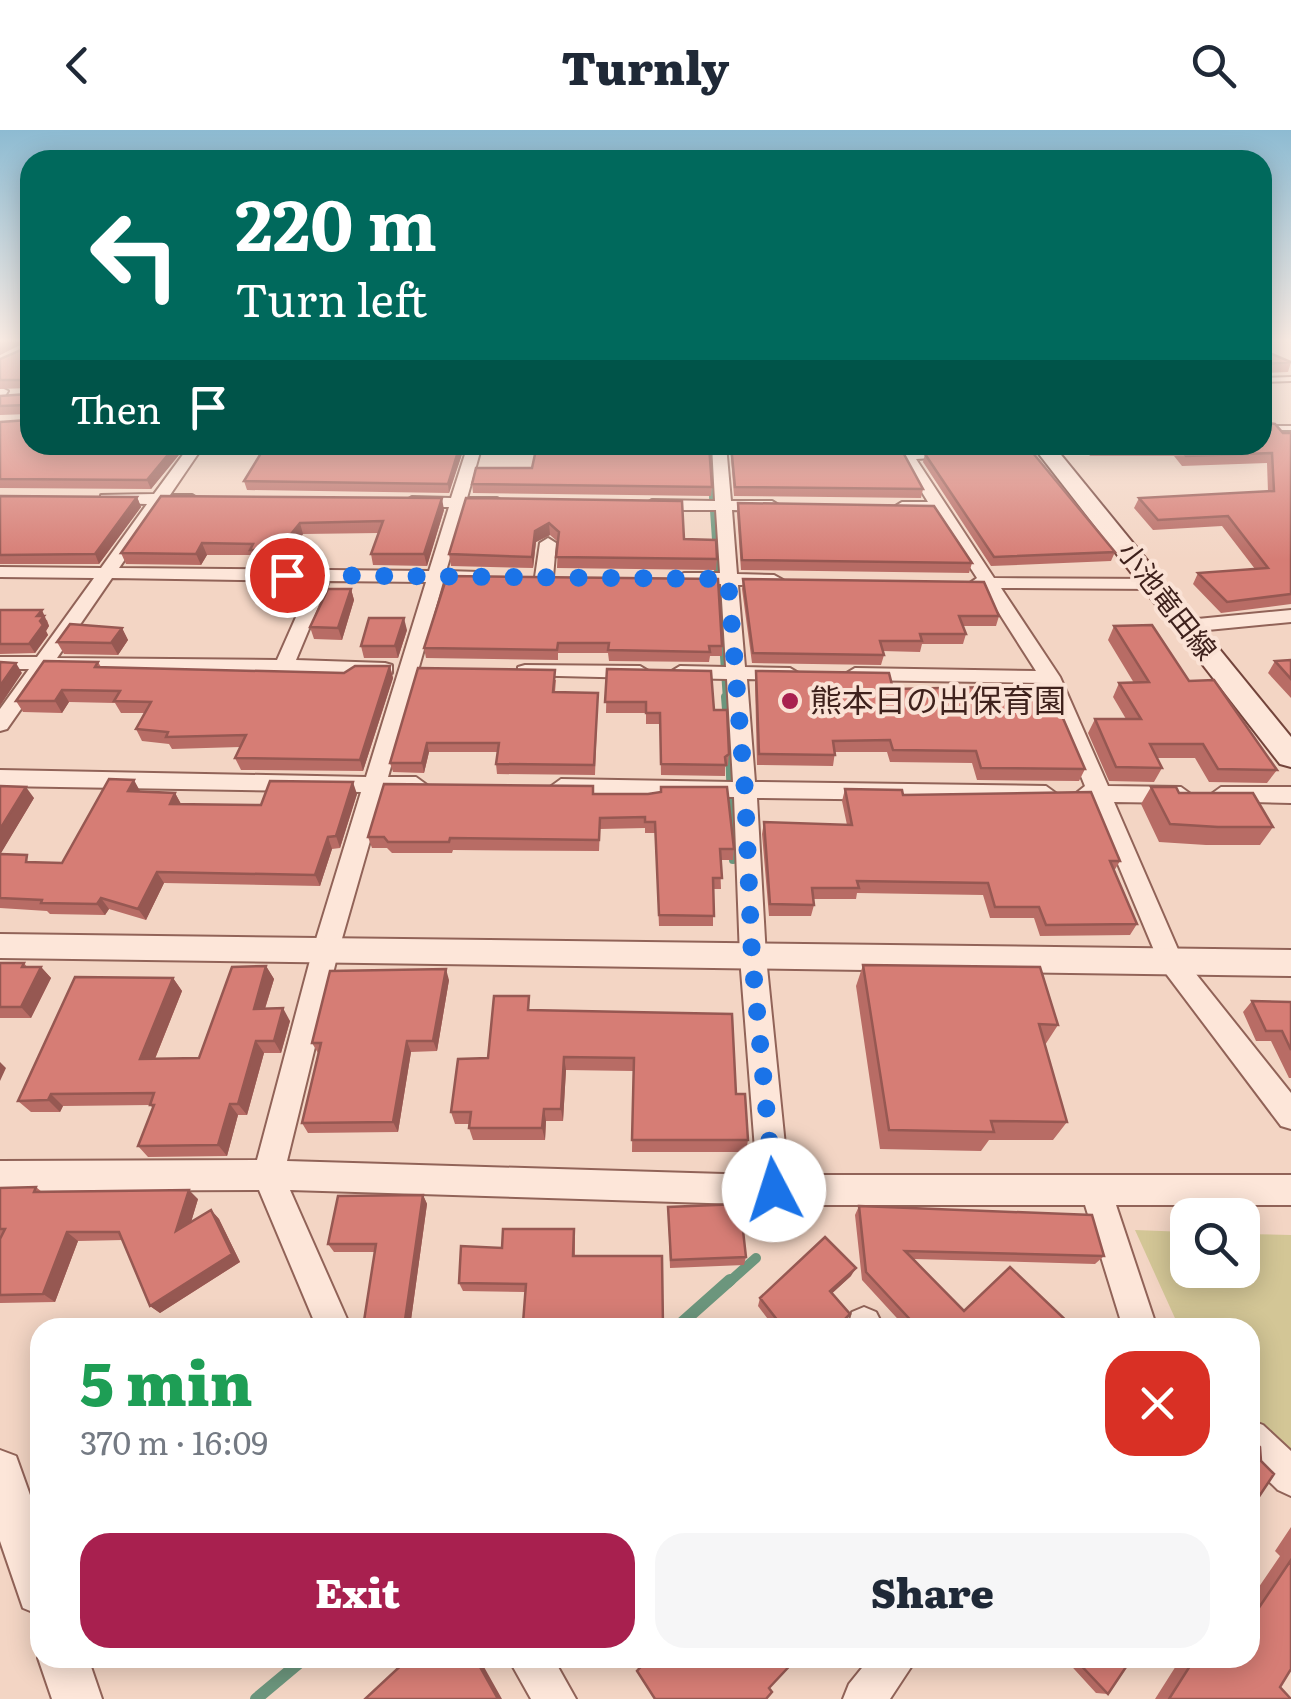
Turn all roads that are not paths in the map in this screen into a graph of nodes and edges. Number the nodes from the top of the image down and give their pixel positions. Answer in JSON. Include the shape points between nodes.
{"nodes":[{"id":1,"x":190,"y":455,"type":"edge"},
{"id":2,"x":472,"y":455,"type":"edge"},
{"id":3,"x":719,"y":455,"type":"edge"},
{"id":4,"x":906,"y":455,"type":"edge"},
{"id":5,"x":1050,"y":455,"type":"edge"},
{"id":6,"x":80,"y":498,"type":"edge"},
{"id":7,"x":160,"y":499,"type":"junction"},
{"id":8,"x":220,"y":500,"type":"edge"},
{"id":9,"x":398,"y":502,"type":"edge"},
{"id":10,"x":458,"y":502,"type":"junction"},
{"id":11,"x":515,"y":503,"type":"edge"},
{"id":12,"x":628,"y":504,"type":"edge"},
{"id":13,"x":722,"y":506,"type":"junction"},
{"id":14,"x":781,"y":506,"type":"edge"},
{"id":15,"x":880,"y":507,"type":"edge"},
{"id":16,"x":938,"y":507,"type":"junction"},
{"id":17,"x":548,"y":543,"type":"dead end"},
{"id":18,"x":0,"y":572,"type":"edge"},
{"id":19,"x":107,"y":573,"type":"junction"},
{"id":20,"x":323,"y":575,"type":"junction"},
{"id":21,"x":434,"y":576,"type":"junction"},
{"id":22,"x":661,"y":578,"type":"edge"},
{"id":23,"x":728,"y":579,"type":"junction"},
{"id":24,"x":784,"y":580,"type":"edge"},
{"id":25,"x":953,"y":583,"type":"edge"},
{"id":26,"x":990,"y":584,"type":"junction"},
{"id":27,"x":1154,"y":584,"type":"junction"},
{"id":28,"x":1291,"y":616,"type":"edge"},
{"id":29,"x":1187,"y":626,"type":"junction"},
{"id":30,"x":0,"y":663,"type":"edge"},
{"id":31,"x":43,"y":663,"type":"junction"},
{"id":32,"x":284,"y":666,"type":"junction"},
{"id":33,"x":417,"y":670,"type":"junction"},
{"id":34,"x":504,"y":670,"type":"edge"},
{"id":35,"x":733,"y":673,"type":"junction"},
{"id":36,"x":1050,"y":677,"type":"junction"},
{"id":37,"x":0,"y":724,"type":"edge"},
{"id":38,"x":1291,"y":757,"type":"edge"},
{"id":39,"x":0,"y":778,"type":"edge"},
{"id":40,"x":375,"y":784,"type":"junction"},
{"id":41,"x":433,"y":785,"type":"edge"},
{"id":42,"x":531,"y":787,"type":"edge"},
{"id":43,"x":745,"y":791,"type":"junction"},
{"id":44,"x":1100,"y":794,"type":"junction"},
{"id":45,"x":1291,"y":796,"type":"edge"},
{"id":46,"x":0,"y":946,"type":"edge"},
{"id":47,"x":326,"y":950,"type":"junction"},
{"id":48,"x":752,"y":958,"type":"junction"},
{"id":49,"x":1170,"y":960,"type":"junction"},
{"id":50,"x":1291,"y":963,"type":"edge"},
{"id":51,"x":1291,"y":1116,"type":"edge"},
{"id":52,"x":268,"y":1175,"type":"junction"},
{"id":53,"x":0,"y":1176,"type":"edge"},
{"id":54,"x":1095,"y":1188,"type":"junction"},
{"id":55,"x":774,"y":1190,"type":"junction"},
{"id":56,"x":1291,"y":1190,"type":"edge"},
{"id":57,"x":330,"y":1318,"type":"edge"},
{"id":58,"x":1137,"y":1318,"type":"edge"},
{"id":59,"x":1260,"y":1448,"type":"edge"},
{"id":60,"x":1291,"y":1477,"type":"edge"},
{"id":61,"x":2,"y":1486,"type":"edge"},
{"id":62,"x":30,"y":1563,"type":"edge"},
{"id":63,"x":66,"y":1668,"type":"edge"},
{"id":64,"x":535,"y":1668,"type":"edge"},
{"id":65,"x":888,"y":1668,"type":"edge"},
{"id":66,"x":77,"y":1699,"type":"edge"},
{"id":67,"x":555,"y":1699,"type":"edge"},
{"id":68,"x":864,"y":1699,"type":"edge"}],
"edges":[{"from":1,"to":7,"type":"street"},
{"from":2,"to":10,"type":"street"},
{"from":3,"to":13,"type":"street"},
{"from":4,"to":16,"type":"street"},
{"from":5,"to":27,"type":"main road","name":"小池竜田線"},
{"from":6,"to":7,"type":"street"},
{"from":7,"to":8,"type":"street"},
{"from":7,"to":19,"type":"street"},
{"from":9,"to":10,"type":"street"},
{"from":10,"to":11,"type":"street"},
{"from":10,"to":21,"type":"street"},
{"from":12,"to":13,"type":"street"},
{"from":13,"to":14,"type":"street"},
{"from":13,"to":23,"type":"street"},
{"from":15,"to":16,"type":"street"},
{"from":16,"to":26,"type":"street"},
{"from":17,"to":21,"type":"street","via":[[535,577]]},
{"from":18,"to":19,"type":"street"},
{"from":19,"to":20,"type":"street"},
{"from":19,"to":31,"type":"street"},
{"from":20,"to":21,"type":"street"},
{"from":20,"to":32,"type":"street"},
{"from":21,"to":33,"type":"street"},
{"from":22,"to":23,"type":"street"},
{"from":23,"to":24,"type":"street"},
{"from":23,"to":35,"type":"street"},
{"from":25,"to":26,"type":"street"},
{"from":26,"to":27,"type":"street"},
{"from":26,"to":36,"type":"street"},
{"from":27,"to":29,"type":"main road","name":"小池竜田線"},
{"from":28,"to":29,"type":"street"},
{"from":29,"to":38,"type":"main road","name":"小池竜田線"},
{"from":30,"to":31,"type":"street"},
{"from":31,"to":32,"type":"street"},
{"from":31,"to":37,"type":"street"},
{"from":32,"to":33,"type":"street"},
{"from":33,"to":40,"type":"street"},
{"from":34,"to":35,"type":"street"},
{"from":35,"to":36,"type":"street"},
{"from":35,"to":43,"type":"street"},
{"from":36,"to":44,"type":"street"},
{"from":39,"to":40,"type":"street"},
{"from":40,"to":41,"type":"street"},
{"from":40,"to":47,"type":"street"},
{"from":42,"to":43,"type":"street"},
{"from":43,"to":44,"type":"street"},
{"from":43,"to":48,"type":"street"},
{"from":44,"to":45,"type":"street"},
{"from":44,"to":49,"type":"street"},
{"from":46,"to":47,"type":"street"},
{"from":47,"to":48,"type":"street"},
{"from":47,"to":52,"type":"street"},
{"from":48,"to":49,"type":"street"},
{"from":48,"to":55,"type":"street"},
{"from":49,"to":50,"type":"street"},
{"from":49,"to":51,"type":"street"},
{"from":52,"to":53,"type":"street"},
{"from":52,"to":55,"type":"street"},
{"from":52,"to":57,"type":"street"},
{"from":54,"to":55,"type":"street"},
{"from":54,"to":56,"type":"street"},
{"from":54,"to":58,"type":"street"},
{"from":59,"to":60,"type":"street"},
{"from":61,"to":62,"type":"street"},
{"from":63,"to":66,"type":"street"},
{"from":64,"to":67,"type":"street"},
{"from":65,"to":68,"type":"street"}]}
